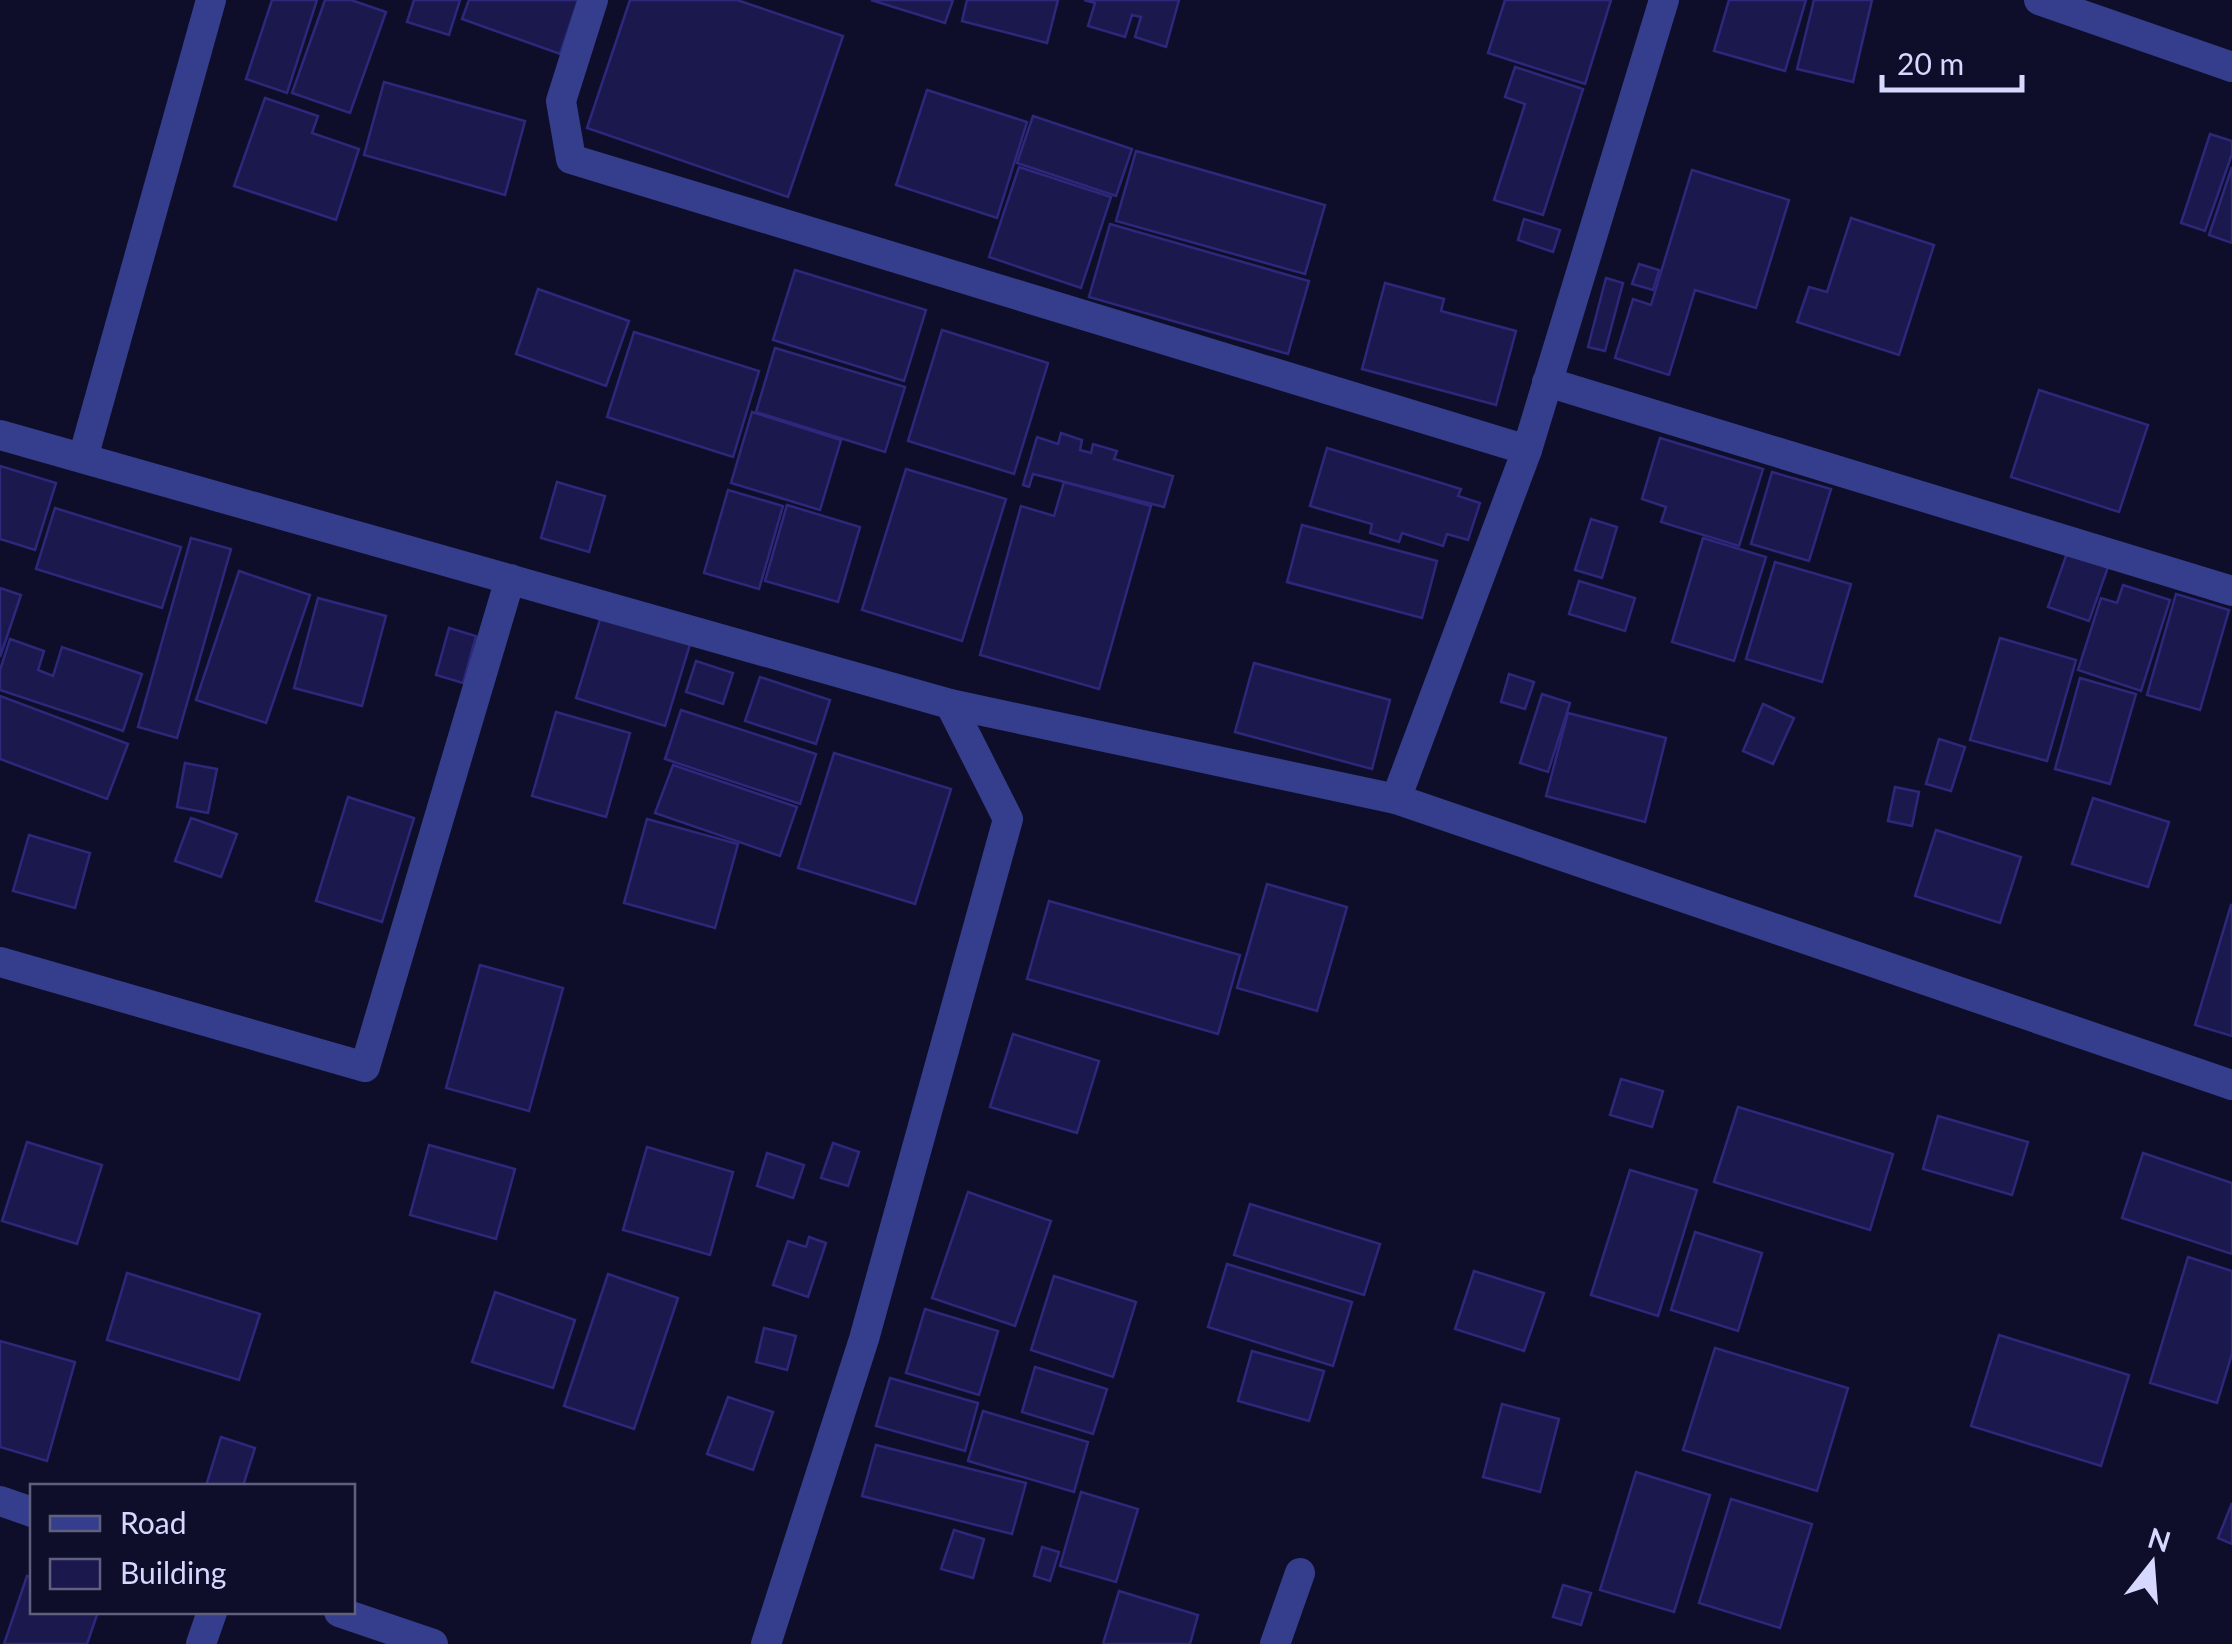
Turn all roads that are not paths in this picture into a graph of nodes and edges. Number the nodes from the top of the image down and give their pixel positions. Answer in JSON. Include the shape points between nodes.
{"nodes":[{"id":1,"x":212,"y":0,"type":"edge"},
{"id":2,"x":593,"y":0,"type":"edge"},
{"id":3,"x":1664,"y":0,"type":"edge"},
{"id":4,"x":2039,"y":0,"type":"edge"},
{"id":5,"x":2232,"y":67,"type":"edge"},
{"id":6,"x":1547,"y":382,"type":"junction"},
{"id":7,"x":0,"y":435,"type":"edge"},
{"id":8,"x":1526,"y":450,"type":"junction"},
{"id":9,"x":83,"y":458,"type":"junction"},
{"id":10,"x":510,"y":579,"type":"junction"},
{"id":11,"x":2232,"y":591,"type":"edge"},
{"id":12,"x":950,"y":704,"type":"junction"},
{"id":13,"x":1396,"y":799,"type":"junction"},
{"id":14,"x":0,"y":962,"type":"edge"},
{"id":15,"x":2232,"y":1085,"type":"edge"},
{"id":16,"x":0,"y":1501,"type":"edge"},
{"id":17,"x":30,"y":1511,"type":"edge"},
{"id":18,"x":1300,"y":1573,"type":"dead end"},
{"id":19,"x":211,"y":1614,"type":"edge"},
{"id":20,"x":345,"y":1614,"type":"edge"},
{"id":21,"x":201,"y":1644,"type":"edge"},
{"id":22,"x":433,"y":1644,"type":"edge"},
{"id":23,"x":766,"y":1644,"type":"edge"},
{"id":24,"x":1275,"y":1644,"type":"edge"}],
"edges":[{"from":1,"to":9,"type":"street"},
{"from":2,"to":8,"type":"street","via":[[561,101],[571,159]]},
{"from":3,"to":6,"type":"street"},
{"from":4,"to":5,"type":"street"},
{"from":6,"to":8,"type":"street"},
{"from":6,"to":11,"type":"street"},
{"from":7,"to":9,"type":"street"},
{"from":8,"to":13,"type":"street"},
{"from":9,"to":10,"type":"street"},
{"from":10,"to":12,"type":"street"},
{"from":10,"to":14,"type":"street","via":[[365,1066]]},
{"from":12,"to":13,"type":"street"},
{"from":12,"to":23,"type":"street","via":[[1008,819],[864,1339]]},
{"from":13,"to":15,"type":"street"},
{"from":16,"to":17,"type":"street"},
{"from":18,"to":24,"type":"street"},
{"from":19,"to":21,"type":"street"},
{"from":20,"to":22,"type":"street"}]}
